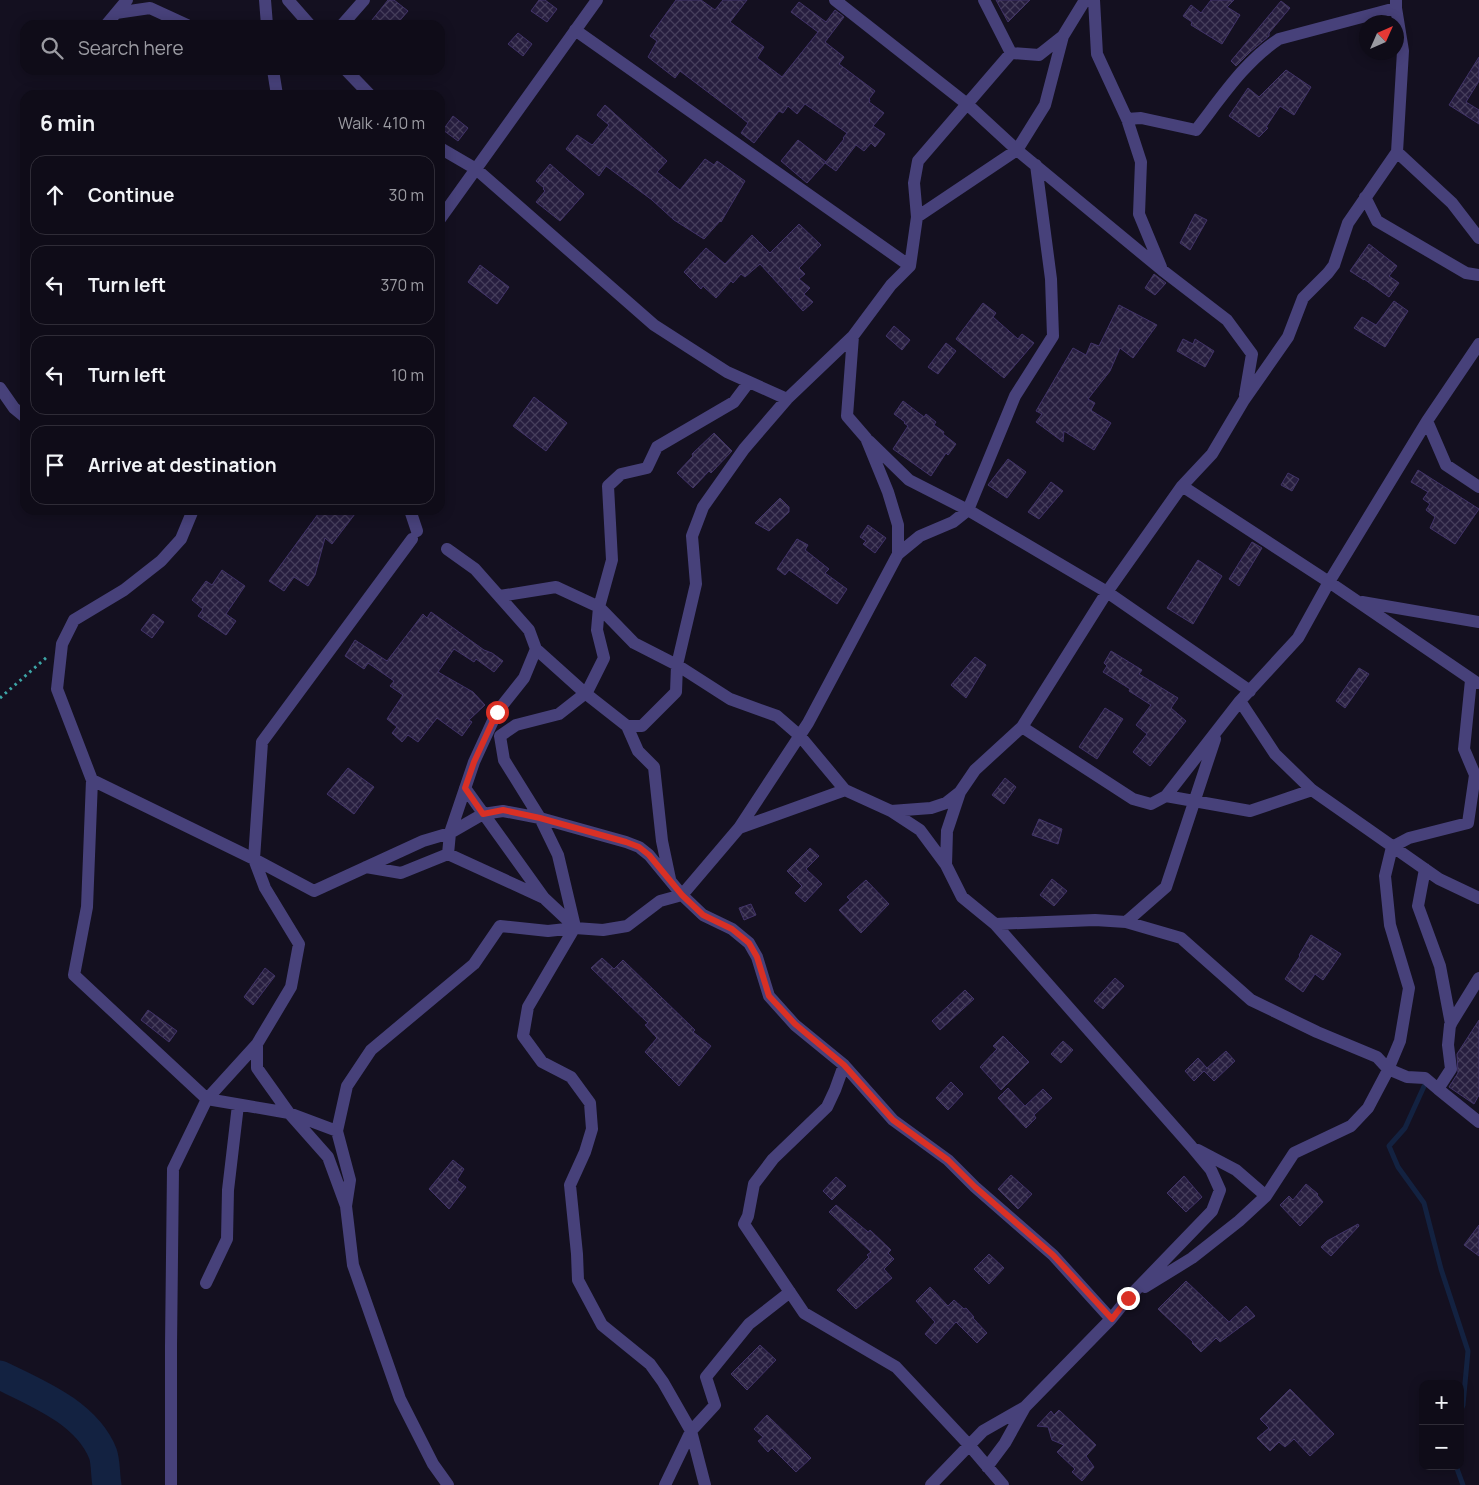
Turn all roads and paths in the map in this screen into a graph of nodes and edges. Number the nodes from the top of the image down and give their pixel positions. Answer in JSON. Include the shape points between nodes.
{"nodes":[{"id":1,"x":127,"y":0,"type":"edge"},
{"id":2,"x":265,"y":0,"type":"edge"},
{"id":3,"x":288,"y":0,"type":"edge"},
{"id":4,"x":364,"y":0,"type":"edge"},
{"id":5,"x":597,"y":0,"type":"edge"},
{"id":6,"x":835,"y":0,"type":"edge"},
{"id":7,"x":984,"y":0,"type":"edge"},
{"id":8,"x":1085,"y":0,"type":"edge"},
{"id":9,"x":1094,"y":0,"type":"edge"},
{"id":10,"x":1396,"y":4,"type":"edge"},
{"id":11,"x":116,"y":13,"type":"junction"},
{"id":12,"x":110,"y":20,"type":"edge"},
{"id":13,"x":176,"y":20,"type":"edge"},
{"id":14,"x":267,"y":20,"type":"edge"},
{"id":15,"x":306,"y":20,"type":"edge"},
{"id":16,"x":346,"y":20,"type":"edge"},
{"id":17,"x":575,"y":30,"type":"junction"},
{"id":18,"x":1063,"y":36,"type":"junction"},
{"id":19,"x":1011,"y":52,"type":"junction"},
{"id":20,"x":274,"y":75,"type":"edge"},
{"id":21,"x":351,"y":75,"type":"edge"},
{"id":22,"x":276,"y":90,"type":"edge"},
{"id":23,"x":365,"y":90,"type":"edge"},
{"id":24,"x":967,"y":104,"type":"junction"},
{"id":25,"x":1127,"y":119,"type":"junction"},
{"id":26,"x":1017,"y":150,"type":"junction"},
{"id":27,"x":445,"y":151,"type":"edge"},
{"id":28,"x":1397,"y":152,"type":"junction"},
{"id":29,"x":1036,"y":165,"type":"junction"},
{"id":30,"x":476,"y":169,"type":"junction"},
{"id":31,"x":1365,"y":197,"type":"junction"},
{"id":32,"x":445,"y":212,"type":"edge"},
{"id":33,"x":916,"y":217,"type":"junction"},
{"id":34,"x":1479,"y":238,"type":"edge"},
{"id":35,"x":910,"y":266,"type":"junction"},
{"id":36,"x":1162,"y":270,"type":"junction"},
{"id":37,"x":1479,"y":275,"type":"edge"},
{"id":38,"x":852,"y":336,"type":"junction"},
{"id":39,"x":1479,"y":344,"type":"edge"},
{"id":40,"x":749,"y":382,"type":"junction"},
{"id":41,"x":0,"y":388,"type":"edge"},
{"id":42,"x":787,"y":399,"type":"junction"},
{"id":43,"x":1244,"y":400,"type":"junction"},
{"id":44,"x":20,"y":413,"type":"edge"},
{"id":45,"x":1427,"y":421,"type":"junction"},
{"id":46,"x":866,"y":438,"type":"junction"},
{"id":47,"x":1182,"y":486,"type":"junction"},
{"id":48,"x":1479,"y":487,"type":"edge"},
{"id":49,"x":968,"y":510,"type":"junction"},
{"id":50,"x":190,"y":515,"type":"edge"},
{"id":51,"x":411,"y":515,"type":"edge"},
{"id":52,"x":447,"y":549,"type":"dead end"},
{"id":53,"x":898,"y":554,"type":"junction"},
{"id":54,"x":1329,"y":582,"type":"junction"},
{"id":55,"x":1107,"y":592,"type":"junction"},
{"id":56,"x":500,"y":596,"type":"junction"},
{"id":57,"x":1357,"y":601,"type":"junction"},
{"id":58,"x":599,"y":607,"type":"junction"},
{"id":59,"x":1479,"y":622,"type":"edge"},
{"id":60,"x":62,"y":644,"type":"junction"},
{"id":61,"x":536,"y":649,"type":"junction"},
{"id":62,"x":677,"y":666,"type":"junction"},
{"id":63,"x":1475,"y":682,"type":"edge"},
{"id":64,"x":1250,"y":691,"type":"junction"},
{"id":65,"x":585,"y":693,"type":"junction"},
{"id":66,"x":0,"y":698,"type":"edge"},
{"id":67,"x":1240,"y":701,"type":"junction"},
{"id":68,"x":627,"y":726,"type":"junction"},
{"id":69,"x":1022,"y":727,"type":"junction"},
{"id":70,"x":1218,"y":730,"type":"junction"},
{"id":71,"x":800,"y":736,"type":"junction"},
{"id":72,"x":92,"y":780,"type":"junction"},
{"id":73,"x":465,"y":788,"type":"junction"},
{"id":74,"x":845,"y":790,"type":"junction"},
{"id":75,"x":1312,"y":790,"type":"junction"},
{"id":76,"x":960,"y":792,"type":"junction"},
{"id":77,"x":1166,"y":796,"type":"junction"},
{"id":78,"x":1195,"y":801,"type":"junction"},
{"id":79,"x":891,"y":811,"type":"junction"},
{"id":80,"x":483,"y":814,"type":"junction"},
{"id":81,"x":540,"y":818,"type":"junction"},
{"id":82,"x":739,"y":828,"type":"junction"},
{"id":83,"x":450,"y":833,"type":"junction"},
{"id":84,"x":1392,"y":847,"type":"junction"},
{"id":85,"x":448,"y":854,"type":"junction"},
{"id":86,"x":254,"y":859,"type":"junction"},
{"id":87,"x":946,"y":865,"type":"junction"},
{"id":88,"x":366,"y":867,"type":"junction"},
{"id":89,"x":1425,"y":869,"type":"junction"},
{"id":90,"x":670,"y":881,"type":"junction"},
{"id":91,"x":682,"y":895,"type":"junction"},
{"id":92,"x":544,"y":898,"type":"junction"},
{"id":93,"x":1479,"y":898,"type":"edge"},
{"id":94,"x":1126,"y":922,"type":"junction"},
{"id":95,"x":995,"y":924,"type":"junction"},
{"id":96,"x":575,"y":928,"type":"junction"},
{"id":97,"x":1479,"y":978,"type":"edge"},
{"id":98,"x":1451,"y":1024,"type":"junction"},
{"id":99,"x":257,"y":1044,"type":"junction"},
{"id":100,"x":844,"y":1065,"type":"junction"},
{"id":101,"x":1388,"y":1069,"type":"junction"},
{"id":102,"x":1438,"y":1089,"type":"junction"},
{"id":103,"x":207,"y":1099,"type":"junction"},
{"id":104,"x":238,"y":1105,"type":"junction"},
{"id":105,"x":289,"y":1113,"type":"junction"},
{"id":106,"x":1479,"y":1122,"type":"edge"},
{"id":107,"x":338,"y":1131,"type":"junction"},
{"id":108,"x":1191,"y":1146,"type":"junction"},
{"id":109,"x":1266,"y":1196,"type":"junction"},
{"id":110,"x":346,"y":1206,"type":"junction"},
{"id":111,"x":206,"y":1283,"type":"dead end"},
{"id":112,"x":790,"y":1292,"type":"junction"},
{"id":113,"x":1128,"y":1298,"type":"junction"},
{"id":114,"x":1112,"y":1319,"type":"junction"},
{"id":115,"x":1024,"y":1407,"type":"junction"},
{"id":116,"x":691,"y":1431,"type":"junction"},
{"id":117,"x":969,"y":1445,"type":"junction"},
{"id":118,"x":987,"y":1467,"type":"junction"},
{"id":119,"x":171,"y":1485,"type":"edge"},
{"id":120,"x":448,"y":1485,"type":"edge"},
{"id":121,"x":665,"y":1485,"type":"edge"},
{"id":122,"x":705,"y":1485,"type":"edge"},
{"id":123,"x":931,"y":1485,"type":"edge"},
{"id":124,"x":1003,"y":1485,"type":"edge"}],
"edges":[{"from":1,"to":11,"type":"street"},
{"from":2,"to":14,"type":"street"},
{"from":3,"to":15,"type":"street"},
{"from":4,"to":16,"type":"street"},
{"from":5,"to":17,"type":"street"},
{"from":6,"to":24,"type":"street"},
{"from":7,"to":19,"type":"street"},
{"from":8,"to":18,"type":"street"},
{"from":9,"to":25,"type":"street","via":[[1097,54]]},
{"from":10,"to":25,"type":"street","via":[[1279,39],[1267,47],[1233,83],[1196,130],[1141,118]]},
{"from":10,"to":28,"type":"street","via":[[1403,51]]},
{"from":11,"to":12,"type":"street"},
{"from":11,"to":13,"type":"street","via":[[150,8]]},
{"from":17,"to":30,"type":"street"},
{"from":17,"to":35,"type":"street"},
{"from":18,"to":19,"type":"street","via":[[1039,55]]},
{"from":18,"to":26,"type":"street","via":[[1045,105]]},
{"from":19,"to":24,"type":"street"},
{"from":20,"to":22,"type":"street"},
{"from":21,"to":23,"type":"street"},
{"from":24,"to":26,"type":"street"},
{"from":24,"to":33,"type":"street","via":[[918,161],[914,183]]},
{"from":25,"to":36,"type":"street","via":[[1141,162],[1139,214]]},
{"from":26,"to":29,"type":"street"},
{"from":26,"to":33,"type":"street"},
{"from":27,"to":30,"type":"street"},
{"from":28,"to":31,"type":"street"},
{"from":28,"to":34,"type":"street","via":[[1452,203]]},
{"from":29,"to":36,"type":"street"},
{"from":29,"to":49,"type":"street","via":[[1051,280],[1053,336],[1015,396]]},
{"from":30,"to":32,"type":"street"},
{"from":30,"to":40,"type":"street","via":[[654,324],[727,372]]},
{"from":31,"to":37,"type":"street","via":[[1377,222],[1466,273]]},
{"from":31,"to":43,"type":"street","via":[[1348,223],[1334,265],[1303,298],[1288,337]]},
{"from":33,"to":35,"type":"street"},
{"from":35,"to":38,"type":"street","via":[[891,285]]},
{"from":36,"to":43,"type":"street","via":[[1227,320],[1252,354]]},
{"from":38,"to":42,"type":"street"},
{"from":38,"to":46,"type":"street","via":[[847,416]]},
{"from":39,"to":45,"type":"street"},
{"from":40,"to":42,"type":"street"},
{"from":40,"to":58,"type":"street","via":[[734,402],[657,446],[647,468],[621,474],[608,486],[612,560]]},
{"from":41,"to":44,"type":"street"},
{"from":42,"to":62,"type":"street","via":[[744,449],[703,507],[692,536],[696,584]]},
{"from":43,"to":47,"type":"street","via":[[1212,454]]},
{"from":45,"to":48,"type":"street","via":[[1446,465]]},
{"from":45,"to":54,"type":"street"},
{"from":46,"to":49,"type":"street","via":[[909,480]]},
{"from":46,"to":53,"type":"street","via":[[898,525]]},
{"from":47,"to":54,"type":"street"},
{"from":47,"to":55,"type":"street"},
{"from":49,"to":53,"type":"street","via":[[953,522],[920,536]]},
{"from":49,"to":55,"type":"street"},
{"from":50,"to":60,"type":"street","via":[[181,539],[161,561],[124,590],[74,620]]},
{"from":51,"to":86,"type":"street","via":[[415,535],[262,742]]},
{"from":52,"to":56,"type":"street","via":[[476,569]]},
{"from":53,"to":71,"type":"street"},
{"from":54,"to":57,"type":"street"},
{"from":54,"to":64,"type":"street","via":[[1298,638]]},
{"from":55,"to":64,"type":"street"},
{"from":55,"to":69,"type":"street"},
{"from":56,"to":58,"type":"street","via":[[556,587]]},
{"from":56,"to":61,"type":"street","via":[[529,630]]},
{"from":57,"to":59,"type":"street"},
{"from":57,"to":63,"type":"street"},
{"from":58,"to":62,"type":"street","via":[[634,643]]},
{"from":58,"to":65,"type":"street","via":[[597,630],[604,658]]},
{"from":60,"to":66,"type":"path"},
{"from":60,"to":72,"type":"street","via":[[57,689]]},
{"from":61,"to":65,"type":"street"},
{"from":61,"to":73,"type":"street","via":[[524,678],[497,712]]},
{"from":62,"to":68,"type":"street","via":[[676,692],[642,726]]},
{"from":62,"to":71,"type":"street","via":[[730,699],[777,716]]},
{"from":63,"to":84,"type":"street","via":[[1464,749],[1475,775],[1468,823],[1409,838]]},
{"from":64,"to":67,"type":"street"},
{"from":65,"to":68,"type":"street"},
{"from":65,"to":81,"type":"street","via":[[559,714],[516,725],[500,736],[504,760]]},
{"from":67,"to":70,"type":"street"},
{"from":67,"to":75,"type":"street","via":[[1275,754]]},
{"from":68,"to":90,"type":"street","via":[[638,751],[654,767]]},
{"from":69,"to":76,"type":"street","via":[[975,770]]},
{"from":69,"to":77,"type":"street","via":[[1133,800],[1151,804]]},
{"from":70,"to":77,"type":"street"},
{"from":70,"to":78,"type":"street"},
{"from":71,"to":74,"type":"street"},
{"from":71,"to":82,"type":"street"},
{"from":72,"to":86,"type":"street"},
{"from":72,"to":103,"type":"street","via":[[87,907],[74,975]]},
{"from":73,"to":80,"type":"street"},
{"from":73,"to":83,"type":"street"},
{"from":74,"to":79,"type":"street"},
{"from":74,"to":82,"type":"street"},
{"from":75,"to":78,"type":"street","via":[[1250,811]]},
{"from":75,"to":84,"type":"street"},
{"from":76,"to":79,"type":"street","via":[[946,803],[931,808]]},
{"from":76,"to":87,"type":"street","via":[[946,831]]},
{"from":77,"to":78,"type":"street"},
{"from":78,"to":94,"type":"street","via":[[1166,887]]},
{"from":79,"to":87,"type":"street","via":[[920,830]]},
{"from":80,"to":81,"type":"street","via":[[503,810]]},
{"from":80,"to":83,"type":"street"},
{"from":80,"to":92,"type":"street"},
{"from":81,"to":90,"type":"street","via":[[639,847]]},
{"from":81,"to":96,"type":"street","via":[[558,855]]},
{"from":82,"to":91,"type":"street"},
{"from":83,"to":85,"type":"street"},
{"from":83,"to":88,"type":"street","via":[[423,841]]},
{"from":84,"to":89,"type":"street"},
{"from":84,"to":101,"type":"street","via":[[1385,876],[1390,925],[1409,988],[1400,1041]]},
{"from":85,"to":88,"type":"street","via":[[401,873]]},
{"from":85,"to":92,"type":"street"},
{"from":86,"to":88,"type":"street","via":[[314,891]]},
{"from":86,"to":99,"type":"street","via":[[265,888],[299,944],[290,987]]},
{"from":87,"to":95,"type":"street","via":[[962,897]]},
{"from":89,"to":93,"type":"street"},
{"from":89,"to":98,"type":"street","via":[[1418,906],[1440,966]]},
{"from":90,"to":91,"type":"street"},
{"from":91,"to":96,"type":"street","via":[[660,901],[627,926],[603,930]]},
{"from":91,"to":100,"type":"street","via":[[703,915],[732,929],[749,943],[757,957],[769,996],[795,1024]]},
{"from":92,"to":96,"type":"street"},
{"from":94,"to":95,"type":"street"},
{"from":94,"to":101,"type":"street","via":[[1180,938],[1251,1000],[1376,1057]]},
{"from":95,"to":108,"type":"street"},
{"from":96,"to":107,"type":"street","via":[[548,931],[500,926],[474,964],[371,1050],[347,1086]]},
{"from":96,"to":116,"type":"street","via":[[528,1007],[523,1036],[542,1062],[571,1078],[590,1104],[592,1129],[570,1185],[578,1280],[602,1325],[650,1364]]},
{"from":97,"to":98,"type":"street"},
{"from":98,"to":102,"type":"street","via":[[1448,1045],[1451,1069]]},
{"from":99,"to":103,"type":"street"},
{"from":99,"to":105,"type":"street","via":[[257,1068]]},
{"from":100,"to":112,"type":"street","via":[[827,1107],[772,1159],[754,1184],[744,1224]]},
{"from":100,"to":114,"type":"street","via":[[893,1120],[948,1160],[1053,1255]]},
{"from":101,"to":102,"type":"street","via":[[1408,1077],[1425,1078]]},
{"from":101,"to":109,"type":"street","via":[[1368,1108],[1351,1126],[1294,1154]]},
{"from":102,"to":106,"type":"street"},
{"from":103,"to":104,"type":"street"},
{"from":103,"to":119,"type":"street","via":[[173,1168]]},
{"from":104,"to":105,"type":"street"},
{"from":104,"to":111,"type":"street","via":[[228,1190],[227,1239]]},
{"from":105,"to":107,"type":"street"},
{"from":105,"to":110,"type":"street","via":[[328,1157]]},
{"from":107,"to":110,"type":"street","via":[[350,1180]]},
{"from":108,"to":109,"type":"street","via":[[1236,1170]]},
{"from":108,"to":113,"type":"street","via":[[1211,1170],[1220,1190],[1212,1211]]},
{"from":109,"to":113,"type":"street","via":[[1192,1258]]},
{"from":110,"to":120,"type":"street","via":[[353,1265],[400,1399],[433,1464]]},
{"from":112,"to":116,"type":"street","via":[[749,1324],[706,1377],[714,1405]]},
{"from":112,"to":117,"type":"street","via":[[804,1313],[896,1367]]},
{"from":113,"to":114,"type":"street"},
{"from":114,"to":115,"type":"street"},
{"from":115,"to":117,"type":"street","via":[[983,1431]]},
{"from":115,"to":118,"type":"street"},
{"from":116,"to":121,"type":"street"},
{"from":116,"to":122,"type":"street"},
{"from":117,"to":118,"type":"street"},
{"from":117,"to":123,"type":"street"},
{"from":118,"to":124,"type":"street"}]}
